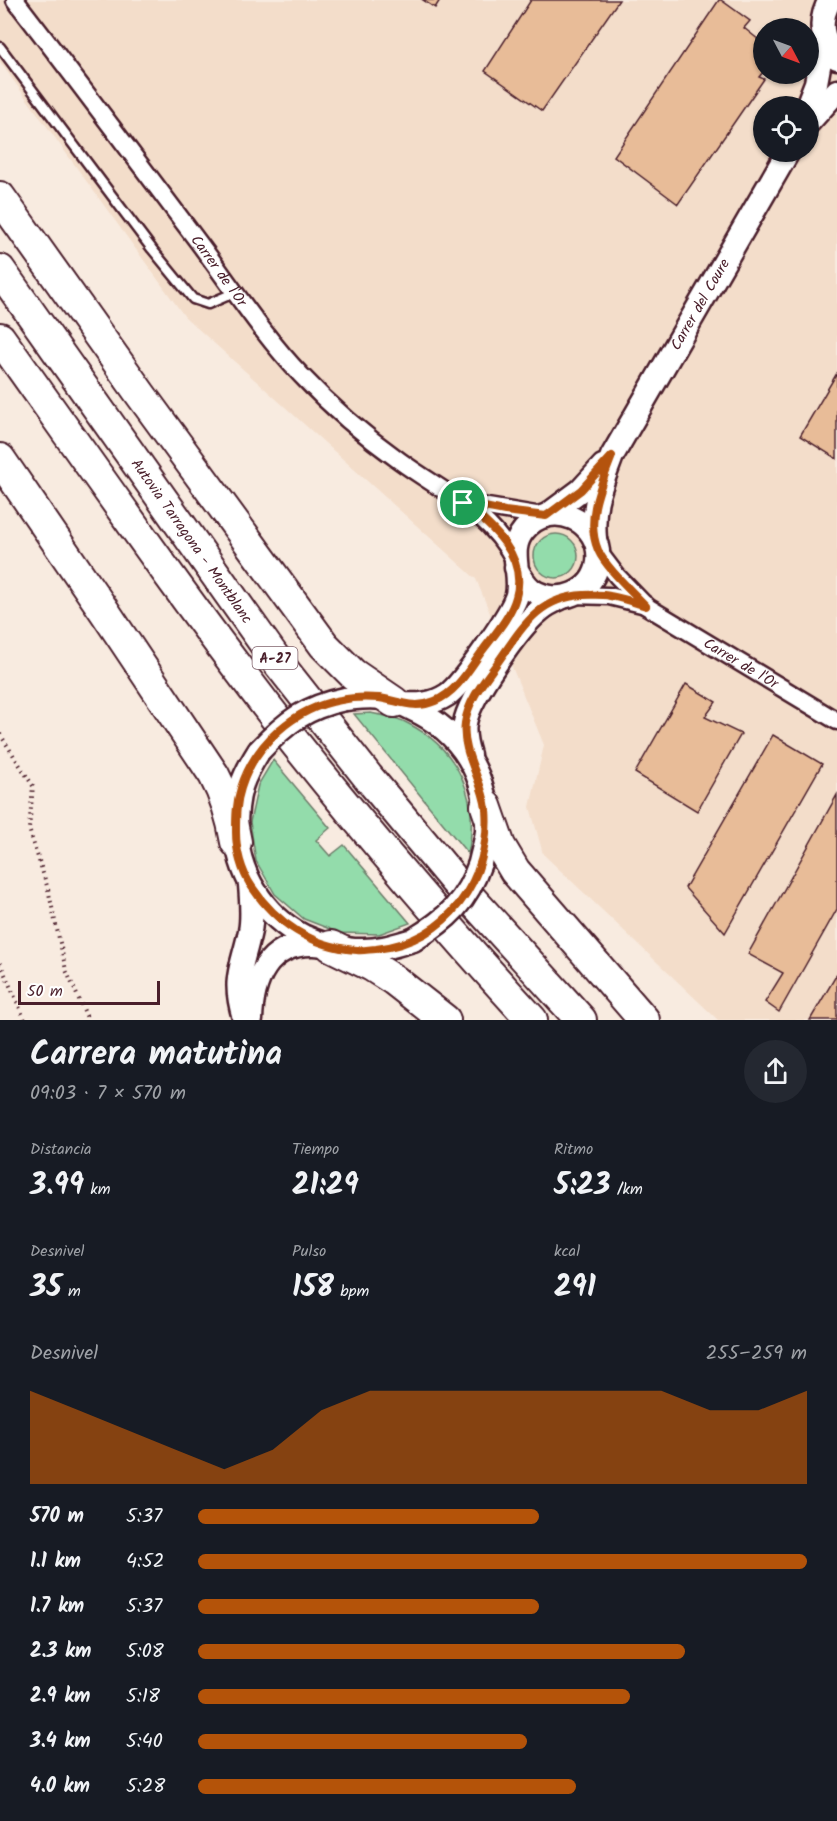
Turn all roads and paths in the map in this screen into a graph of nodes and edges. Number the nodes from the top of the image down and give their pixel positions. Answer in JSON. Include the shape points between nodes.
{"nodes":[{"id":1,"x":15,"y":0,"type":"edge"},
{"id":2,"x":824,"y":2,"type":"edge"},
{"id":3,"x":824,"y":39,"type":"junction"},
{"id":4,"x":0,"y":47,"type":"edge"},
{"id":5,"x":837,"y":58,"type":"edge"},
{"id":6,"x":837,"y":91,"type":"edge"},
{"id":7,"x":811,"y":96,"type":"edge"},
{"id":8,"x":819,"y":111,"type":"edge"},
{"id":9,"x":782,"y":162,"type":"edge"},
{"id":10,"x":0,"y":197,"type":"edge"},
{"id":11,"x":0,"y":270,"type":"edge"},
{"id":12,"x":236,"y":292,"type":"junction"},
{"id":13,"x":0,"y":338,"type":"edge"},
{"id":14,"x":612,"y":456,"type":"junction"},
{"id":15,"x":0,"y":459,"type":"edge"},
{"id":16,"x":463,"y":503,"type":"junction"},
{"id":17,"x":544,"y":516,"type":"junction"},
{"id":18,"x":597,"y":545,"type":"junction"},
{"id":19,"x":516,"y":566,"type":"junction"},
{"id":20,"x":567,"y":596,"type":"junction"},
{"id":21,"x":646,"y":606,"type":"junction"},
{"id":22,"x":399,"y":703,"type":"junction"},
{"id":23,"x":837,"y":721,"type":"edge"},
{"id":24,"x":0,"y":734,"type":"edge"},
{"id":25,"x":470,"y":759,"type":"junction"},
{"id":26,"x":486,"y":806,"type":"junction"},
{"id":27,"x":236,"y":842,"type":"junction"},
{"id":28,"x":250,"y":884,"type":"junction"},
{"id":29,"x":328,"y":945,"type":"junction"},
{"id":30,"x":0,"y":963,"type":"edge"},
{"id":31,"x":25,"y":1020,"type":"edge"},
{"id":32,"x":88,"y":1020,"type":"edge"},
{"id":33,"x":245,"y":1020,"type":"edge"},
{"id":34,"x":251,"y":1020,"type":"edge"},
{"id":35,"x":445,"y":1020,"type":"edge"},
{"id":36,"x":532,"y":1020,"type":"edge"},
{"id":37,"x":581,"y":1020,"type":"edge"},
{"id":38,"x":644,"y":1020,"type":"edge"}],
"edges":[{"from":1,"to":12,"type":"street","name":"Carrer de l'Or"},
{"from":2,"to":3,"type":"street"},
{"from":3,"to":5,"type":"street"},
{"from":3,"to":7,"type":"street"},
{"from":4,"to":12,"type":"lane","via":[[193,299],[208,304]]},
{"from":6,"to":8,"type":"street"},
{"from":9,"to":14,"type":"street","name":"Carrer del Coure"},
{"from":10,"to":22,"type":"highway","via":[[324,645],[353,674]]},
{"from":11,"to":37,"type":"highway","name":"Autovia Tarragona - Montblanc","number":"A-27","via":[[279,664],[454,880]]},
{"from":12,"to":16,"type":"street","name":"Carrer de l'Or","via":[[300,374],[346,419]]},
{"from":13,"to":36,"type":"highway","number":"A-27","via":[[295,743],[416,891]]},
{"from":14,"to":17,"type":"street","name":"Carrer del Coure","via":[[581,490]]},
{"from":14,"to":18,"type":"street","name":"Carrer del Coure","via":[[597,497]]},
{"from":15,"to":27,"type":"highway","via":[[214,775],[231,815]]},
{"from":16,"to":17,"type":"street","name":"Carrer de l'Or"},
{"from":16,"to":19,"type":"street","name":"Carrer de l'Or","via":[[498,534]]},
{"from":17,"to":18,"type":"street","via":[[567,515],[578,519]]},
{"from":17,"to":19,"type":"street","via":[[519,536]]},
{"from":18,"to":20,"type":"street","via":[[594,575],[588,585]]},
{"from":18,"to":21,"type":"street","name":"Carrer de l'Or","via":[[618,576]]},
{"from":19,"to":20,"type":"street","via":[[530,589],[554,598]]},
{"from":19,"to":22,"type":"street","via":[[517,596],[512,608],[458,685],[434,702]]},
{"from":20,"to":21,"type":"street","name":"Carrer de l'Or","via":[[609,596]]},
{"from":20,"to":25,"type":"street","via":[[549,603],[530,620],[478,690],[465,723]]},
{"from":21,"to":23,"type":"street","name":"Carrer de l'Or"},
{"from":22,"to":25,"type":"street","via":[[443,727]]},
{"from":22,"to":27,"type":"street","bridge":true,"via":[[367,697],[328,702],[291,720],[273,735],[259,751],[241,787]]},
{"from":24,"to":32,"type":"path","via":[[33,786],[28,830],[48,889],[66,970]]},
{"from":25,"to":26,"type":"street"},
{"from":26,"to":29,"type":"street","bridge":true,"via":[[487,833],[474,881],[448,917],[413,940],[389,947],[359,950]]},
{"from":26,"to":38,"type":"highway","via":[[500,846],[515,871]]},
{"from":27,"to":28,"type":"street"},
{"from":28,"to":29,"type":"street","via":[[286,924],[303,936]]},
{"from":28,"to":33,"type":"street","via":[[250,931],[238,979],[238,998]]},
{"from":29,"to":34,"type":"street","via":[[297,945],[270,961],[255,985]]},
{"from":29,"to":35,"type":"highway","via":[[394,980]]},
{"from":30,"to":31,"type":"path"}]}
